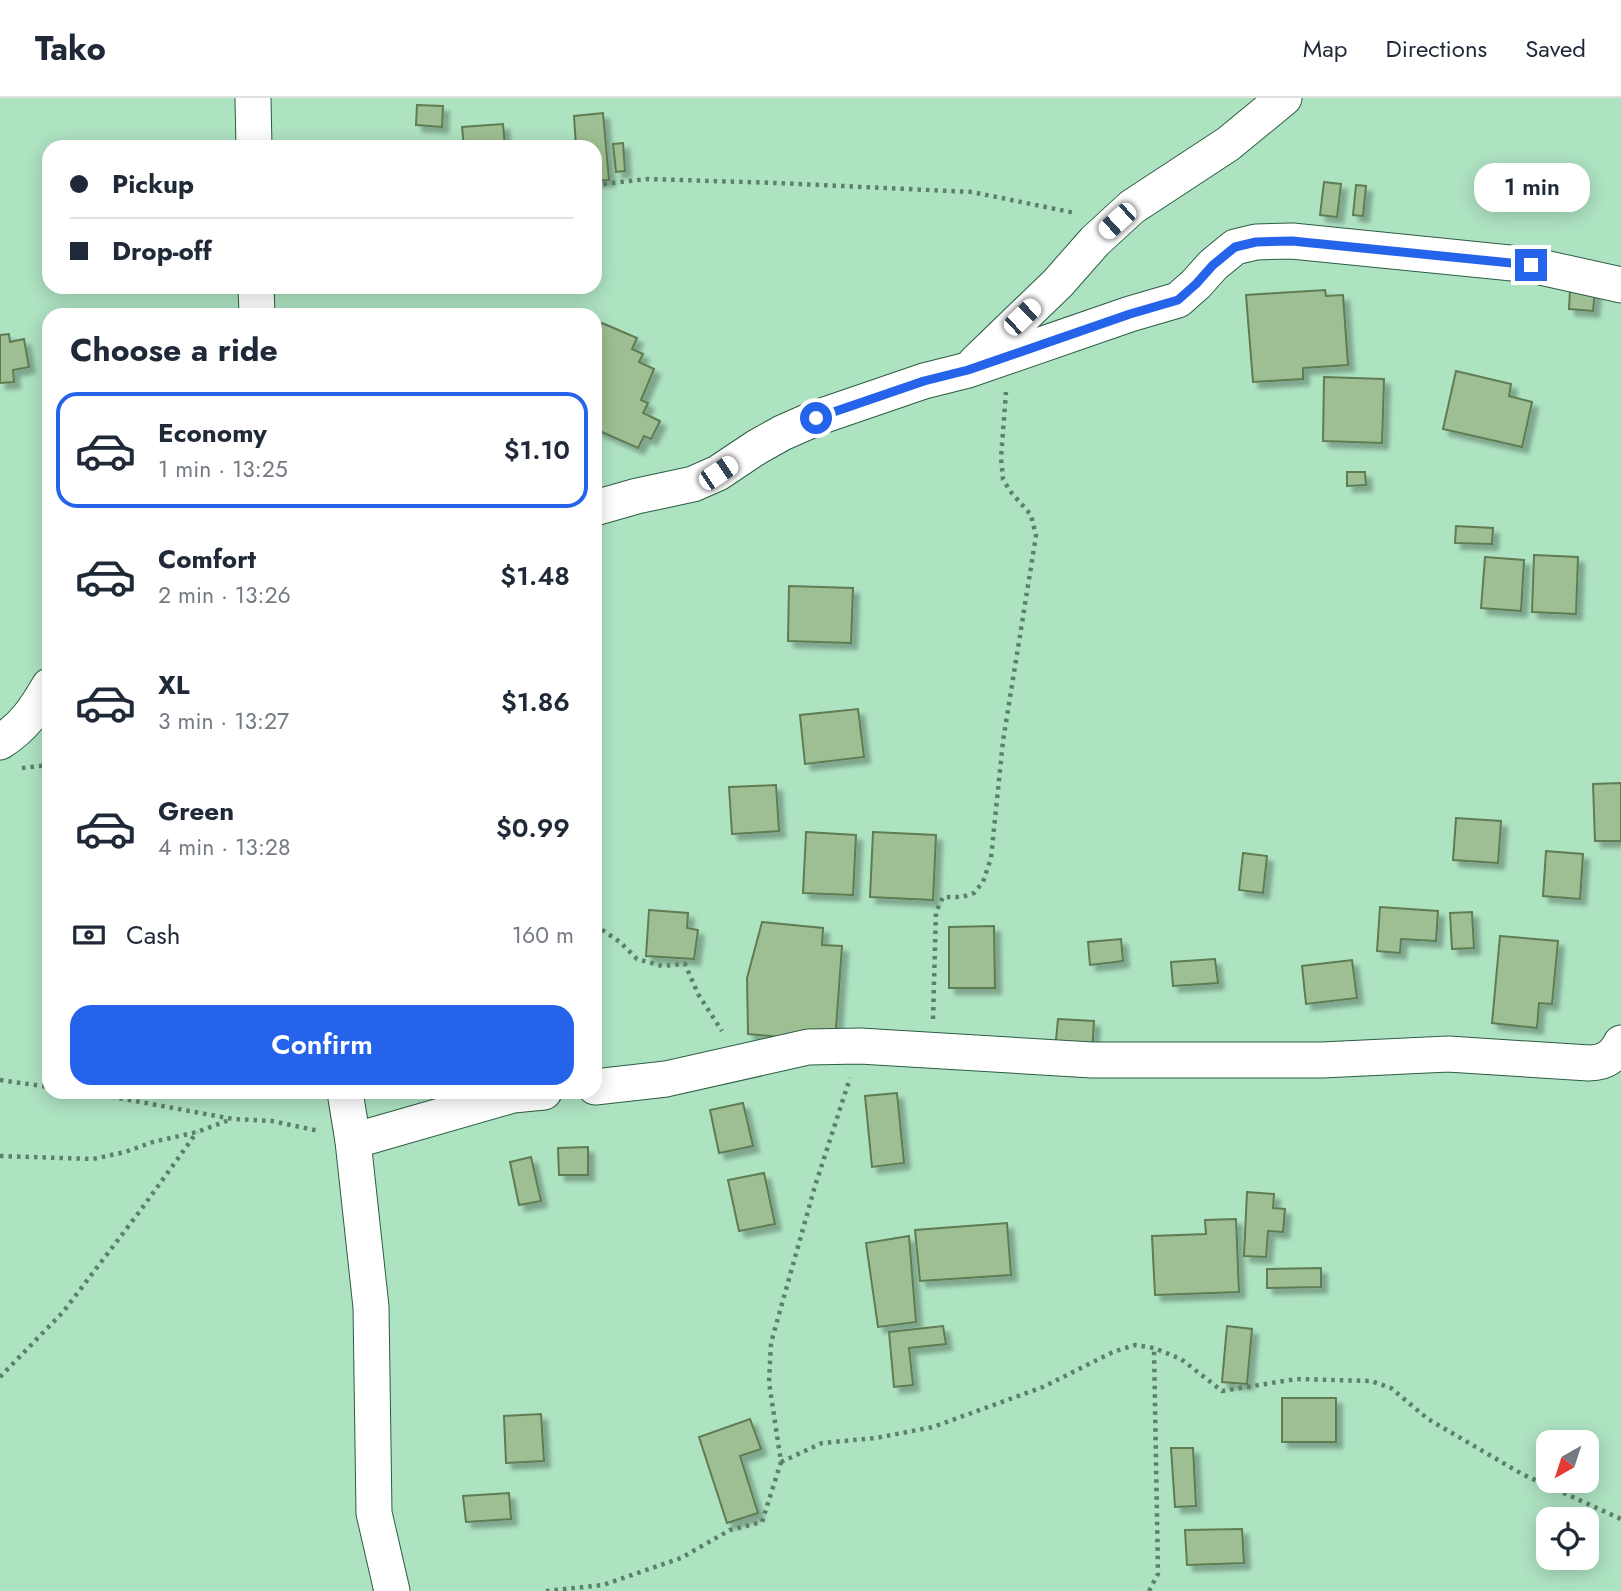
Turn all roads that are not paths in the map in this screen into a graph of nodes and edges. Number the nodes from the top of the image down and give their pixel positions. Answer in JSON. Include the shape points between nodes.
{"nodes":[{"id":1,"x":253,"y":98,"type":"edge"},
{"id":2,"x":1284,"y":98,"type":"edge"},
{"id":3,"x":254,"y":140,"type":"edge"},
{"id":4,"x":1621,"y":285,"type":"edge"},
{"id":5,"x":968,"y":370,"type":"junction"},
{"id":6,"x":602,"y":506,"type":"edge"},
{"id":7,"x":42,"y":698,"type":"edge"},
{"id":8,"x":0,"y":742,"type":"edge"},
{"id":9,"x":1621,"y":1043,"type":"edge"},
{"id":10,"x":602,"y":1086,"type":"edge"},
{"id":11,"x":346,"y":1099,"type":"edge"},
{"id":12,"x":499,"y":1099,"type":"edge"},
{"id":13,"x":353,"y":1141,"type":"junction"},
{"id":14,"x":392,"y":1591,"type":"edge"}],
"edges":[{"from":1,"to":3,"type":"street"},
{"from":2,"to":5,"type":"street","via":[[1228,144],[1132,207]]},
{"from":4,"to":5,"type":"street","via":[[1531,265],[1292,241],[1256,242],[1235,247],[1178,300]]},
{"from":5,"to":6,"type":"street","via":[[816,418],[693,484]]},
{"from":7,"to":8,"type":"street","via":[[15,732]]},
{"from":9,"to":10,"type":"street","via":[[1605,1061],[1589,1063],[1448,1054],[1322,1060],[1092,1060],[808,1047],[666,1080]]},
{"from":11,"to":13,"type":"street"},
{"from":12,"to":13,"type":"street"},
{"from":13,"to":14,"type":"street","via":[[372,1307],[374,1513]]}]}
